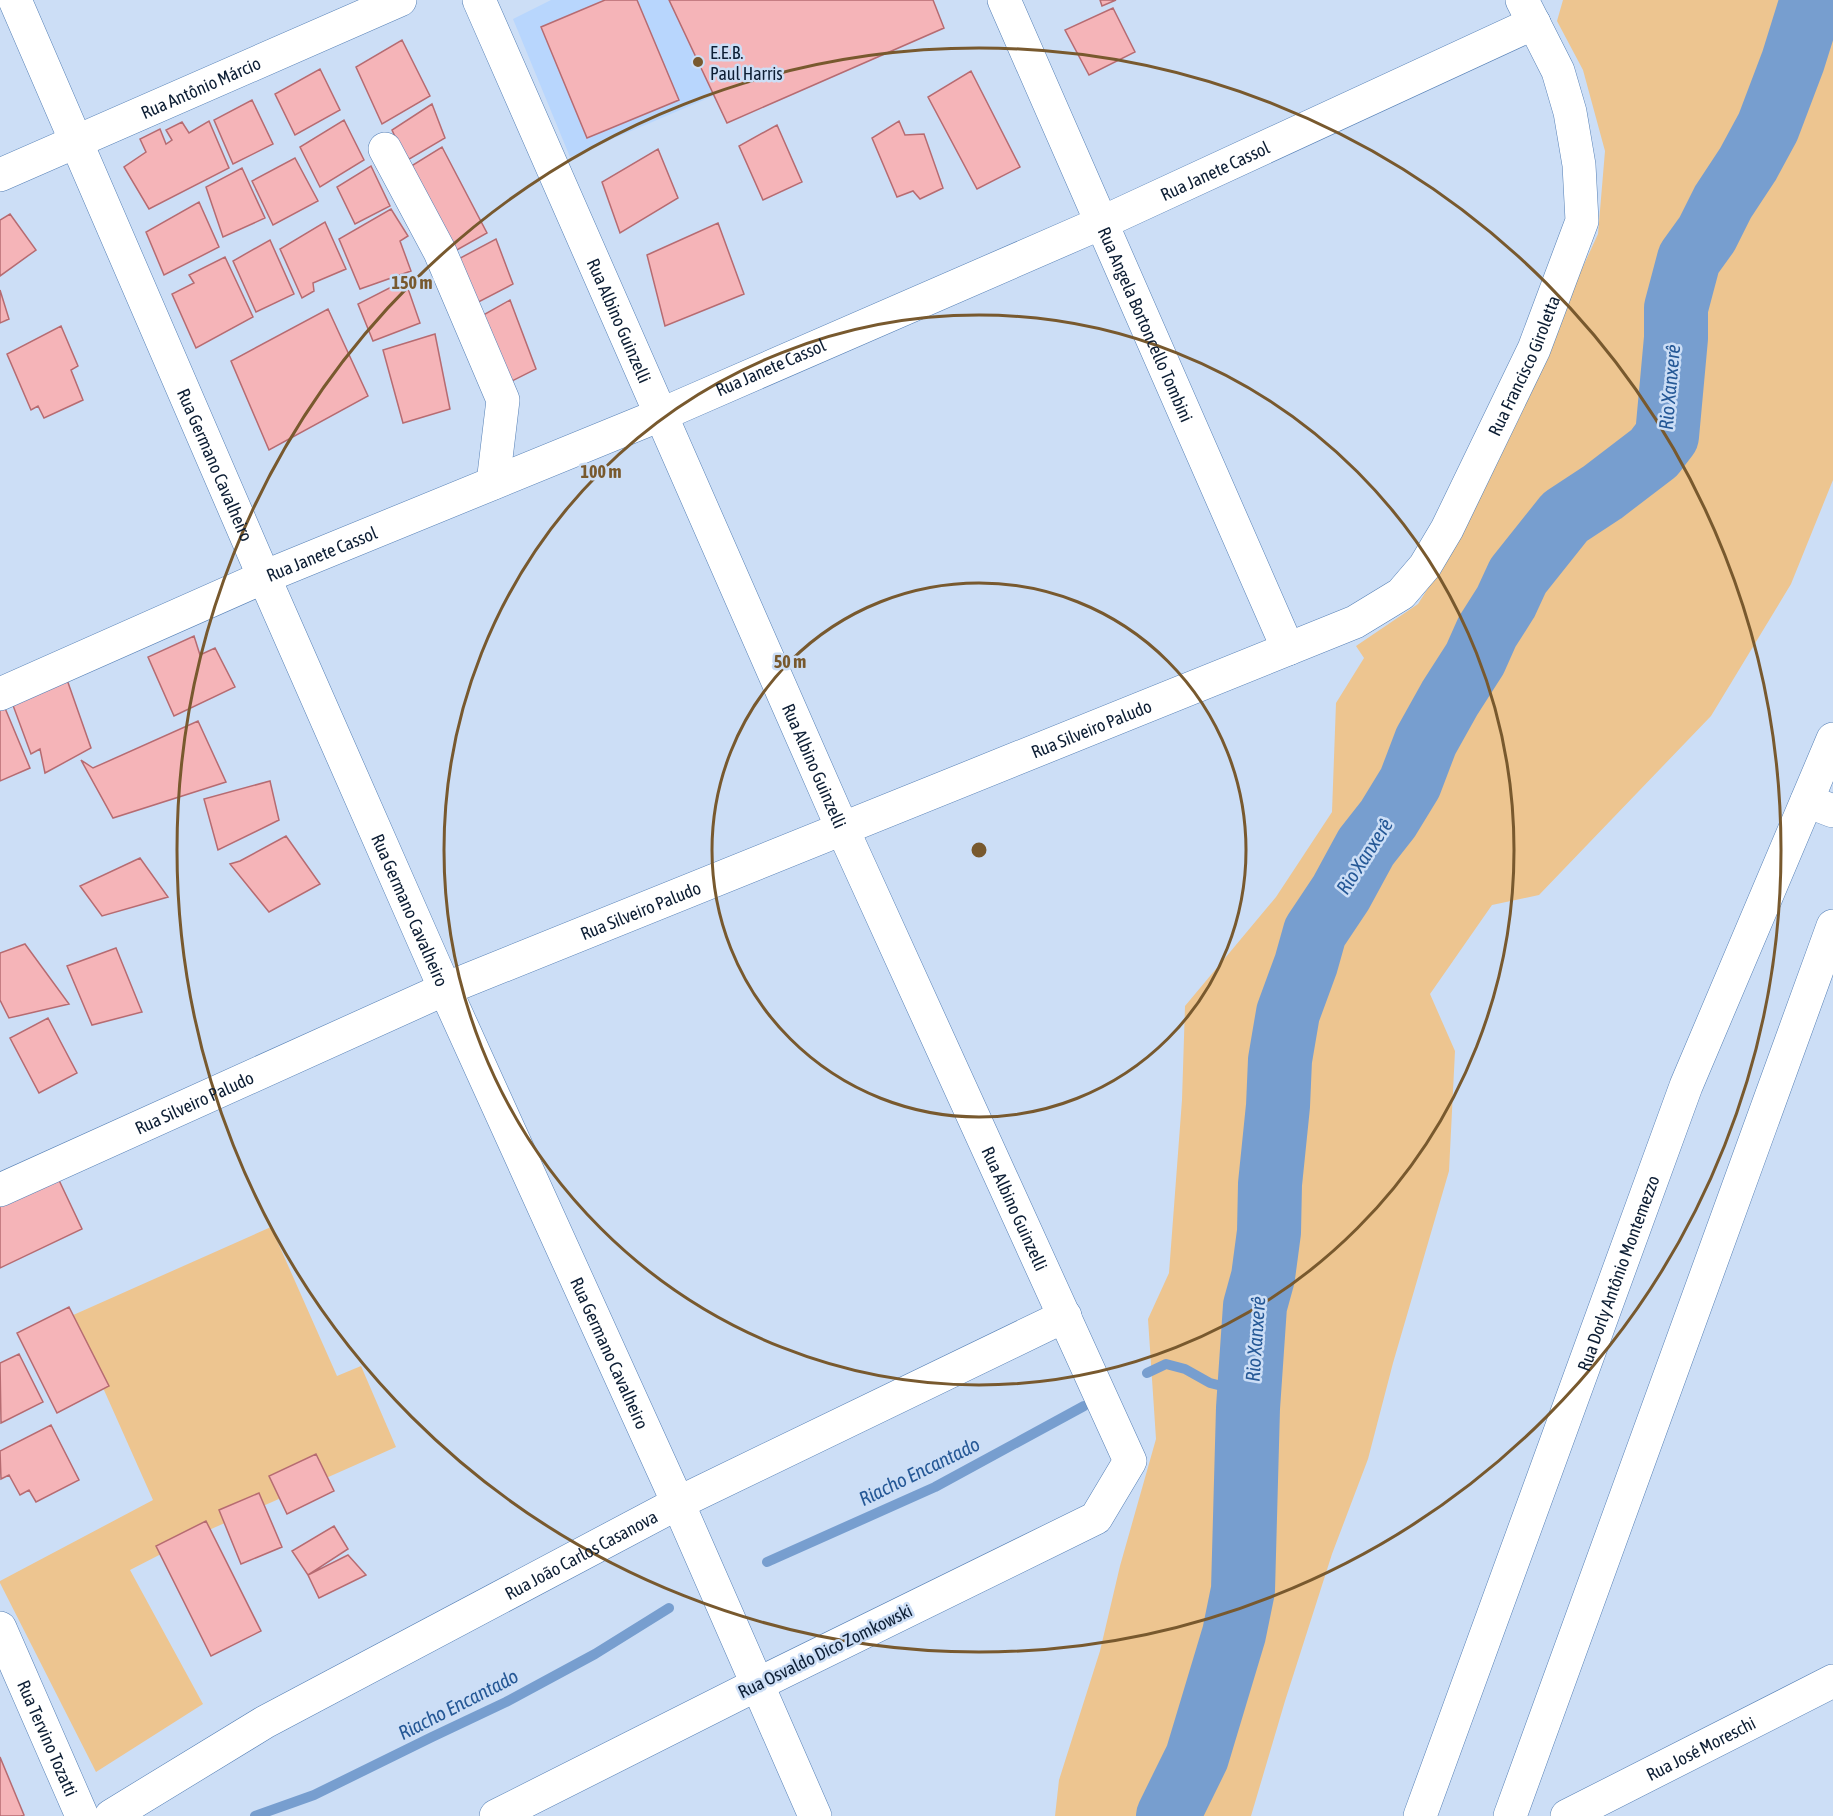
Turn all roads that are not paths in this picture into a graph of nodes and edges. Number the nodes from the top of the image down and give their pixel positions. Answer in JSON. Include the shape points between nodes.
{"nodes":[{"id":1,"x":15,"y":0,"type":"edge"},
{"id":2,"x":400,"y":0,"type":"edge"},
{"id":3,"x":479,"y":0,"type":"edge"},
{"id":4,"x":1004,"y":0,"type":"edge"},
{"id":5,"x":1528,"y":11,"type":"edge"},
{"id":6,"x":76,"y":142,"type":"junction"},
{"id":7,"x":385,"y":148,"type":"dead end"},
{"id":8,"x":0,"y":174,"type":"edge"},
{"id":9,"x":1101,"y":223,"type":"junction"},
{"id":10,"x":660,"y":415,"type":"junction"},
{"id":11,"x":493,"y":483,"type":"junction"},
{"id":12,"x":264,"y":577,"type":"junction"},
{"id":13,"x":1288,"y":649,"type":"junction"},
{"id":14,"x":0,"y":694,"type":"edge"},
{"id":15,"x":1833,"y":739,"type":"edge"},
{"id":16,"x":1820,"y":806,"type":"edge"},
{"id":17,"x":843,"y":830,"type":"junction"},
{"id":18,"x":1833,"y":926,"type":"edge"},
{"id":19,"x":445,"y":990,"type":"junction"},
{"id":20,"x":0,"y":1190,"type":"edge"},
{"id":21,"x":1065,"y":1316,"type":"junction"},
{"id":22,"x":1130,"y":1461,"type":"joint"},
{"id":23,"x":678,"y":1503,"type":"junction"},
{"id":24,"x":0,"y":1628,"type":"edge"},
{"id":25,"x":1833,"y":1681,"type":"edge"},
{"id":26,"x":756,"y":1685,"type":"junction"},
{"id":27,"x":82,"y":1816,"type":"edge"},
{"id":28,"x":111,"y":1816,"type":"edge"},
{"id":29,"x":495,"y":1816,"type":"edge"},
{"id":30,"x":815,"y":1816,"type":"edge"},
{"id":31,"x":1420,"y":1816,"type":"edge"},
{"id":32,"x":1510,"y":1816,"type":"edge"},
{"id":33,"x":1568,"y":1816,"type":"edge"}],
"edges":[{"from":1,"to":6,"type":"street","name":"Rua Germano Cavalheiro"},
{"from":2,"to":6,"type":"street","name":"Rua Antônio Márcio"},
{"from":3,"to":10,"type":"street","name":"Rua Albino Guinzelli"},
{"from":4,"to":9,"type":"street","name":"Rua Angela Bortoncello Tombini"},
{"from":5,"to":9,"type":"street","name":"Rua Janete Cassol"},
{"from":5,"to":13,"type":"street","name":"Rua Francisco Giroletta","via":[[1558,71],[1570,112],[1579,165],[1581,221],[1534,349],[1447,529],[1425,566],[1401,594],[1355,622]]},
{"from":6,"to":8,"type":"street","name":"Rua Antônio Márcio"},
{"from":6,"to":12,"type":"street","name":"Rua Germano Cavalheiro"},
{"from":7,"to":11,"type":"street","via":[[440,252],[503,400]]},
{"from":9,"to":10,"type":"street","name":"Rua Janete Cassol"},
{"from":9,"to":13,"type":"street","name":"Rua Angela Bortoncello Tombini"},
{"from":10,"to":11,"type":"street","name":"Rua Janete Cassol"},
{"from":10,"to":17,"type":"street","name":"Rua Albino Guinzelli"},
{"from":11,"to":12,"type":"street","name":"Rua Janete Cassol"},
{"from":12,"to":14,"type":"street","name":"Rua Janete Cassol"},
{"from":12,"to":19,"type":"street","name":"Rua Germano Cavalheiro"},
{"from":13,"to":17,"type":"street","name":"Rua Silveiro Paludo"},
{"from":15,"to":16,"type":"street","name":"Rua Dorly Antônio Montemezzo"},
{"from":16,"to":31,"type":"street","name":"Rua Dorly Antônio Montemezzo","via":[[1686,1086]]},
{"from":17,"to":19,"type":"street","name":"Rua Silveiro Paludo"},
{"from":17,"to":21,"type":"street","name":"Rua Albino Guinzelli"},
{"from":18,"to":32,"type":"street"},
{"from":19,"to":20,"type":"street","name":"Rua Silveiro Paludo"},
{"from":19,"to":23,"type":"street","name":"Rua Germano Cavalheiro"},
{"from":21,"to":22,"type":"street","name":"Rua Albino Guinzelli"},
{"from":21,"to":23,"type":"street","name":"Rua João Carlos Casanova"},
{"from":22,"to":26,"type":"street","name":"Rua Osvaldo Dico Zomkowski","via":[[1096,1518]]},
{"from":23,"to":26,"type":"street","name":"Rua Germano Cavalheiro"},
{"from":23,"to":28,"type":"street","name":"Rua João Carlos Casanova","via":[[265,1722]]},
{"from":24,"to":27,"type":"street","name":"Rua Tervino Tozatti"},
{"from":25,"to":33,"type":"street","name":"Rua José Moreschi"},
{"from":26,"to":29,"type":"street","name":"Rua Osvaldo Dico Zomkowski"},
{"from":26,"to":30,"type":"street","name":"Rua Germano Cavalheiro"}]}
